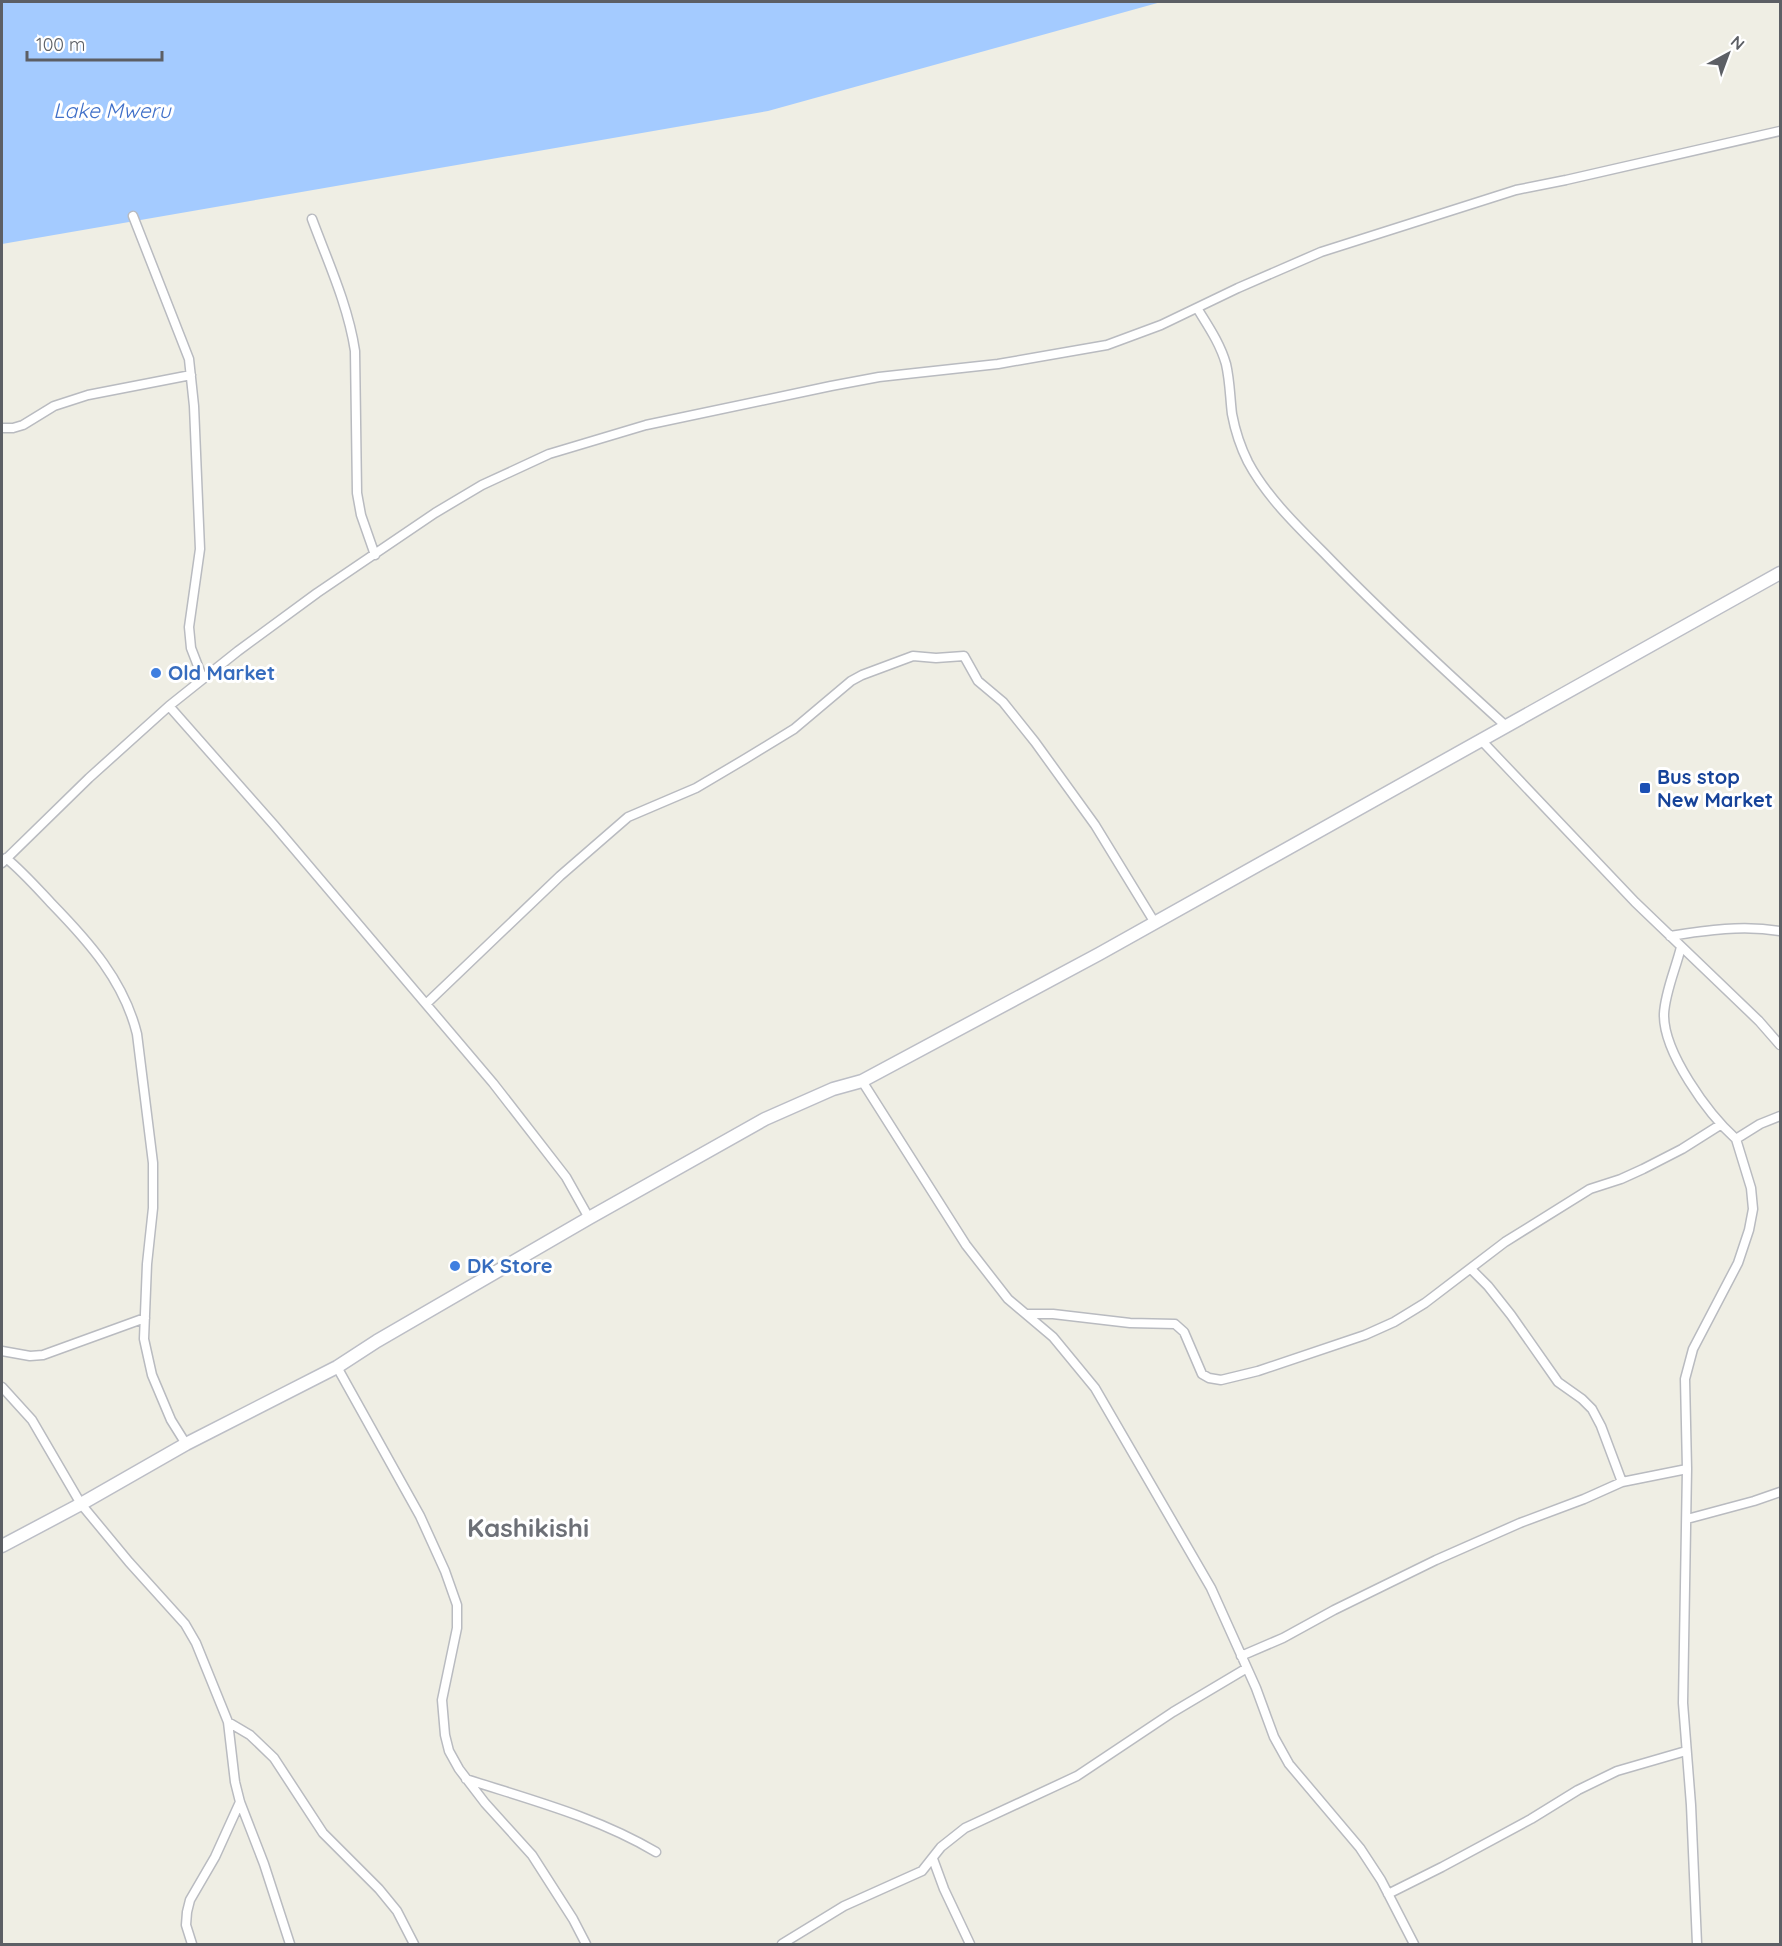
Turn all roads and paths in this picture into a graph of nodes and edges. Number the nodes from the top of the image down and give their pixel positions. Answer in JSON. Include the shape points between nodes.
{"nodes":[{"id":1,"x":1780,"y":131,"type":"edge"},
{"id":2,"x":133,"y":216,"type":"dead end"},
{"id":3,"x":312,"y":219,"type":"dead end"},
{"id":4,"x":1197,"y":308,"type":"junction"},
{"id":5,"x":191,"y":375,"type":"junction"},
{"id":6,"x":2,"y":428,"type":"edge"},
{"id":7,"x":375,"y":555,"type":"junction"},
{"id":8,"x":1780,"y":573,"type":"edge"},
{"id":9,"x":203,"y":679,"type":"junction"},
{"id":10,"x":170,"y":706,"type":"junction"},
{"id":11,"x":1506,"y":726,"type":"junction"},
{"id":12,"x":1481,"y":740,"type":"junction"},
{"id":13,"x":4,"y":860,"type":"edge"},
{"id":14,"x":1155,"y":922,"type":"junction"},
{"id":15,"x":1780,"y":931,"type":"edge"},
{"id":16,"x":1670,"y":936,"type":"junction"},
{"id":17,"x":1681,"y":947,"type":"junction"},
{"id":18,"x":426,"y":1004,"type":"junction"},
{"id":19,"x":1780,"y":1045,"type":"edge"},
{"id":20,"x":862,"y":1081,"type":"junction"},
{"id":21,"x":1780,"y":1116,"type":"edge"},
{"id":22,"x":1720,"y":1125,"type":"junction"},
{"id":23,"x":1736,"y":1139,"type":"junction"},
{"id":24,"x":589,"y":1218,"type":"junction"},
{"id":25,"x":1471,"y":1269,"type":"junction"},
{"id":26,"x":1027,"y":1314,"type":"junction"},
{"id":27,"x":145,"y":1318,"type":"junction"},
{"id":28,"x":2,"y":1351,"type":"edge"},
{"id":29,"x":337,"y":1367,"type":"junction"},
{"id":30,"x":2,"y":1387,"type":"edge"},
{"id":31,"x":186,"y":1444,"type":"junction"},
{"id":32,"x":1688,"y":1469,"type":"junction"},
{"id":33,"x":1622,"y":1482,"type":"junction"},
{"id":34,"x":1780,"y":1492,"type":"edge"},
{"id":35,"x":81,"y":1504,"type":"junction"},
{"id":36,"x":1687,"y":1519,"type":"junction"},
{"id":37,"x":2,"y":1546,"type":"edge"},
{"id":38,"x":1241,"y":1656,"type":"junction"},
{"id":39,"x":1247,"y":1668,"type":"junction"},
{"id":40,"x":228,"y":1722,"type":"junction"},
{"id":41,"x":1686,"y":1751,"type":"junction"},
{"id":42,"x":466,"y":1779,"type":"junction"},
{"id":43,"x":240,"y":1802,"type":"junction"},
{"id":44,"x":656,"y":1852,"type":"dead end"},
{"id":45,"x":933,"y":1859,"type":"junction"},
{"id":46,"x":1388,"y":1894,"type":"junction"},
{"id":47,"x":192,"y":1944,"type":"edge"},
{"id":48,"x":290,"y":1944,"type":"edge"},
{"id":49,"x":414,"y":1944,"type":"edge"},
{"id":50,"x":586,"y":1944,"type":"edge"},
{"id":51,"x":782,"y":1944,"type":"edge"},
{"id":52,"x":970,"y":1944,"type":"edge"},
{"id":53,"x":1414,"y":1944,"type":"edge"},
{"id":54,"x":1697,"y":1944,"type":"edge"}],
"edges":[{"from":1,"to":4,"type":"street","via":[[1516,190],[1321,252]]},
{"from":2,"to":5,"type":"street","via":[[182,338]]},
{"from":3,"to":7,"type":"street","via":[[352,329],[357,493]]},
{"from":4,"to":7,"type":"street","via":[[1107,345],[998,364],[879,377],[646,425],[590,441],[549,454],[482,485]]},
{"from":4,"to":11,"type":"street","via":[[1217,339],[1226,365],[1239,440],[1264,485],[1349,579]]},
{"from":5,"to":6,"type":"street","via":[[88,395],[54,406],[23,425]]},
{"from":5,"to":9,"type":"street","via":[[200,549],[189,627],[191,648]]},
{"from":7,"to":9,"type":"street","via":[[317,593]]},
{"from":8,"to":11,"type":"main road"},
{"from":9,"to":10,"type":"street"},
{"from":10,"to":13,"type":"street"},
{"from":10,"to":18,"type":"street"},
{"from":11,"to":12,"type":"main road"},
{"from":12,"to":14,"type":"main road"},
{"from":12,"to":16,"type":"street"},
{"from":13,"to":27,"type":"street","via":[[23,873],[89,944],[119,986],[132,1013],[153,1163]]},
{"from":14,"to":18,"type":"street","via":[[1062,779],[1003,702],[978,681],[964,656],[913,656],[851,681],[794,729],[696,788],[628,817]]},
{"from":14,"to":20,"type":"main road"},
{"from":15,"to":16,"type":"street","via":[[1724,928]]},
{"from":16,"to":17,"type":"street"},
{"from":17,"to":19,"type":"street"},
{"from":17,"to":22,"type":"street","via":[[1665,1010],[1666,1029],[1674,1055]]},
{"from":18,"to":24,"type":"street","via":[[566,1177]]},
{"from":20,"to":24,"type":"main road","via":[[833,1089],[765,1119]]},
{"from":20,"to":26,"type":"street","via":[[966,1245],[1008,1299]]},
{"from":21,"to":23,"type":"street"},
{"from":22,"to":23,"type":"street"},
{"from":22,"to":25,"type":"street","via":[[1651,1165],[1590,1189],[1505,1242]]},
{"from":23,"to":32,"type":"street","via":[[1753,1209],[1738,1263],[1703,1327],[1688,1365]]},
{"from":24,"to":29,"type":"main road"},
{"from":25,"to":26,"type":"street","via":[[1425,1303],[1365,1335],[1221,1380],[1202,1374],[1184,1332],[1176,1324]]},
{"from":25,"to":33,"type":"street","via":[[1511,1315],[1558,1382],[1592,1409]]},
{"from":26,"to":38,"type":"street","via":[[1053,1337],[1095,1388],[1211,1588]]},
{"from":27,"to":28,"type":"street","via":[[43,1355]]},
{"from":27,"to":31,"type":"street","via":[[144,1339],[152,1375]]},
{"from":29,"to":31,"type":"main road"},
{"from":29,"to":42,"type":"street","via":[[420,1516],[457,1605],[457,1628],[442,1700],[444,1735]]},
{"from":30,"to":35,"type":"street","via":[[32,1420]]},
{"from":31,"to":35,"type":"main road"},
{"from":32,"to":33,"type":"street"},
{"from":32,"to":36,"type":"street"},
{"from":33,"to":38,"type":"street","via":[[1436,1560]]},
{"from":34,"to":36,"type":"street"},
{"from":35,"to":37,"type":"main road"},
{"from":35,"to":40,"type":"street","via":[[185,1624]]},
{"from":36,"to":41,"type":"street","via":[[1683,1703]]},
{"from":38,"to":39,"type":"street"},
{"from":39,"to":45,"type":"street","via":[[1077,1776],[965,1828],[941,1847]]},
{"from":39,"to":46,"type":"street","via":[[1288,1764],[1360,1848]]},
{"from":40,"to":43,"type":"street"},
{"from":40,"to":49,"type":"street","via":[[250,1735],[274,1758],[323,1833],[397,1911]]},
{"from":41,"to":46,"type":"street","via":[[1607,1776]]},
{"from":41,"to":54,"type":"street"},
{"from":42,"to":44,"type":"street","via":[[593,1821]]},
{"from":42,"to":50,"type":"street","via":[[532,1855]]},
{"from":43,"to":47,"type":"street","via":[[190,1900],[186,1925]]},
{"from":43,"to":48,"type":"street"},
{"from":45,"to":51,"type":"street","via":[[922,1870],[844,1906]]},
{"from":45,"to":52,"type":"street"},
{"from":46,"to":53,"type":"street"}]}
